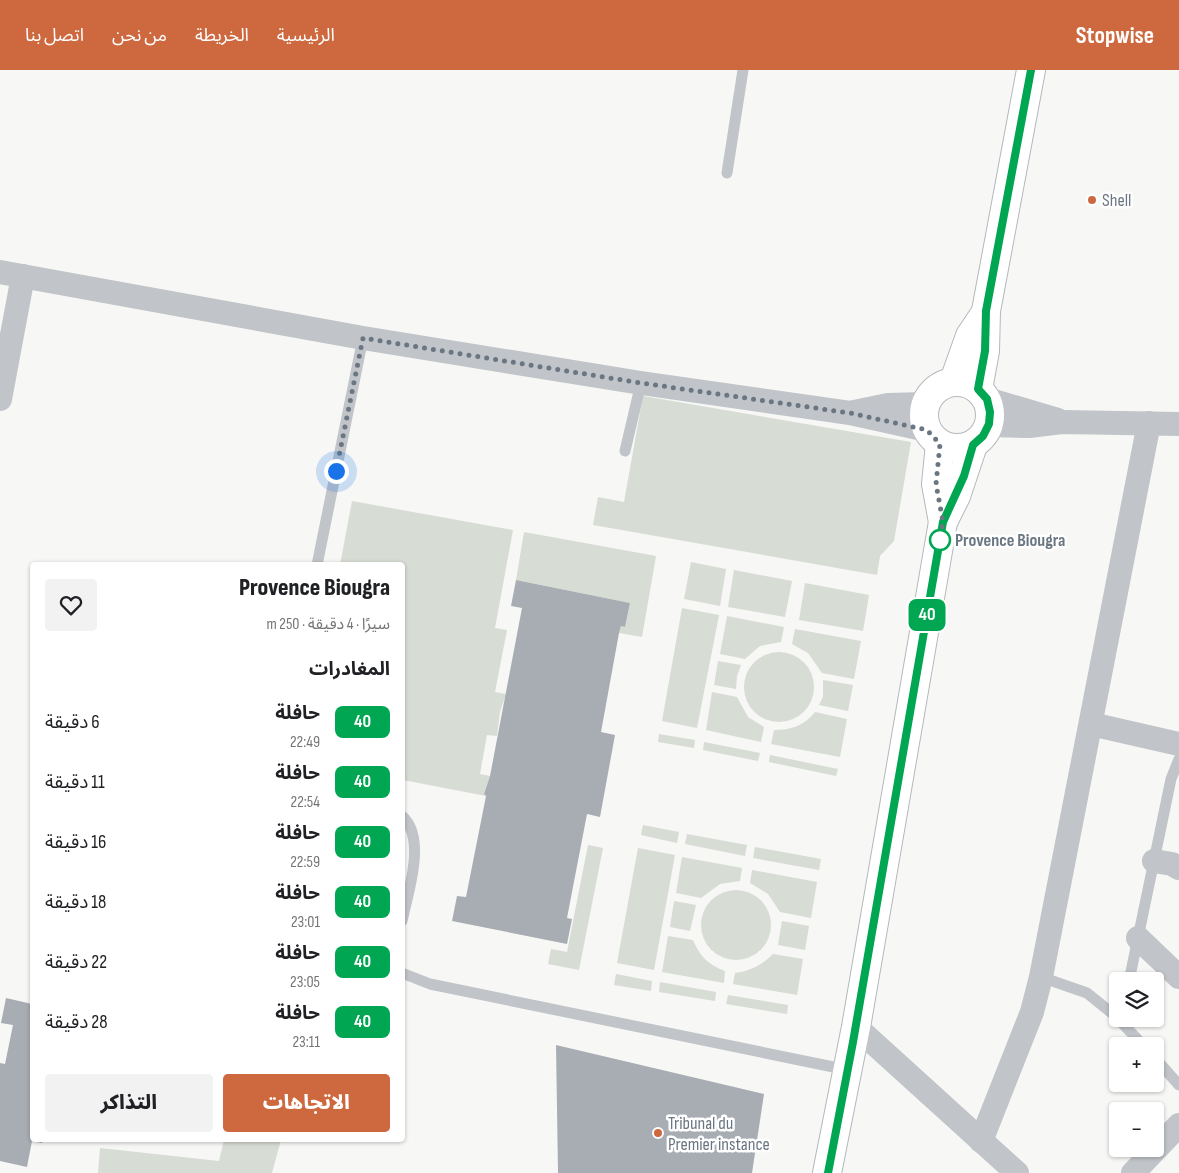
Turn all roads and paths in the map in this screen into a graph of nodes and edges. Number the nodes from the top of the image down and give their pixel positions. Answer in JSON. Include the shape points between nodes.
{"nodes":[{"id":1,"x":743,"y":70,"type":"edge"},
{"id":2,"x":1031,"y":70,"type":"edge"},
{"id":3,"x":727,"y":173,"type":"dead end"},
{"id":4,"x":0,"y":272,"type":"edge"},
{"id":5,"x":23,"y":276,"type":"junction"},
{"id":6,"x":363,"y":338,"type":"junction"},
{"id":7,"x":641,"y":383,"type":"junction"},
{"id":8,"x":0,"y":399,"type":"edge"},
{"id":9,"x":976,"y":408,"type":"junction"},
{"id":10,"x":1149,"y":423,"type":"junction"},
{"id":11,"x":1179,"y":424,"type":"edge"},
{"id":12,"x":930,"y":426,"type":"junction"},
{"id":13,"x":625,"y":451,"type":"dead end"},
{"id":14,"x":943,"y":522,"type":"junction"},
{"id":15,"x":318,"y":562,"type":"edge"},
{"id":16,"x":1091,"y":724,"type":"junction"},
{"id":17,"x":1179,"y":744,"type":"edge"},
{"id":18,"x":1179,"y":759,"type":"edge"},
{"id":19,"x":405,"y":820,"type":"edge"},
{"id":20,"x":1154,"y":861,"type":"junction"},
{"id":21,"x":1179,"y":868,"type":"edge"},
{"id":22,"x":405,"y":905,"type":"edge"},
{"id":23,"x":1138,"y":938,"type":"junction"},
{"id":24,"x":1131,"y":972,"type":"edge"},
{"id":25,"x":405,"y":973,"type":"edge"},
{"id":26,"x":1179,"y":977,"type":"edge"},
{"id":27,"x":1041,"y":978,"type":"junction"},
{"id":28,"x":1109,"y":1011,"type":"edge"},
{"id":29,"x":856,"y":1027,"type":"junction"},
{"id":30,"x":1126,"y":1027,"type":"edge"},
{"id":31,"x":1136,"y":1037,"type":"edge"},
{"id":32,"x":1164,"y":1068,"type":"edge"},
{"id":33,"x":848,"y":1070,"type":"junction"},
{"id":34,"x":1179,"y":1084,"type":"edge"},
{"id":35,"x":1179,"y":1125,"type":"edge"},
{"id":36,"x":981,"y":1141,"type":"junction"},
{"id":37,"x":828,"y":1173,"type":"edge"},
{"id":38,"x":1017,"y":1173,"type":"edge"},
{"id":39,"x":1133,"y":1173,"type":"edge"}],
"edges":[{"from":1,"to":3,"type":"lane"},
{"from":2,"to":9,"type":"main road","via":[[986,311],[985,351]]},
{"from":4,"to":5,"type":"street"},
{"from":5,"to":6,"type":"street"},
{"from":5,"to":8,"type":"street"},
{"from":6,"to":7,"type":"street"},
{"from":6,"to":15,"type":"lane"},
{"from":7,"to":12,"type":"street","via":[[850,413],[888,405]]},
{"from":7,"to":13,"type":"lane"},
{"from":9,"to":10,"type":"street","via":[[1029,426],[1062,422]]},
{"from":9,"to":12,"type":"main road","via":[[951,448]]},
{"from":9,"to":12,"type":"main road","via":[[941,384],[931,393]]},
{"from":9,"to":14,"type":"main road","via":[[961,483]]},
{"from":10,"to":11,"type":"street"},
{"from":10,"to":16,"type":"street"},
{"from":12,"to":14,"type":"main road"},
{"from":14,"to":29,"type":"main road"},
{"from":16,"to":17,"type":"street"},
{"from":16,"to":27,"type":"street"},
{"from":18,"to":20,"type":"lane","via":[[1171,778]]},
{"from":19,"to":22,"type":"lane","via":[[413,829],[415,850]]},
{"from":20,"to":21,"type":"street"},
{"from":20,"to":23,"type":"lane"},
{"from":23,"to":24,"type":"lane"},
{"from":23,"to":26,"type":"street"},
{"from":25,"to":33,"type":"lane","via":[[430,984]]},
{"from":27,"to":28,"type":"lane","via":[[1087,993]]},
{"from":27,"to":36,"type":"street","via":[[1032,1012]]},
{"from":29,"to":33,"type":"main road"},
{"from":29,"to":36,"type":"street"},
{"from":30,"to":31,"type":"lane"},
{"from":32,"to":34,"type":"lane"},
{"from":33,"to":37,"type":"main road"},
{"from":35,"to":39,"type":"street"},
{"from":36,"to":38,"type":"street"}]}
